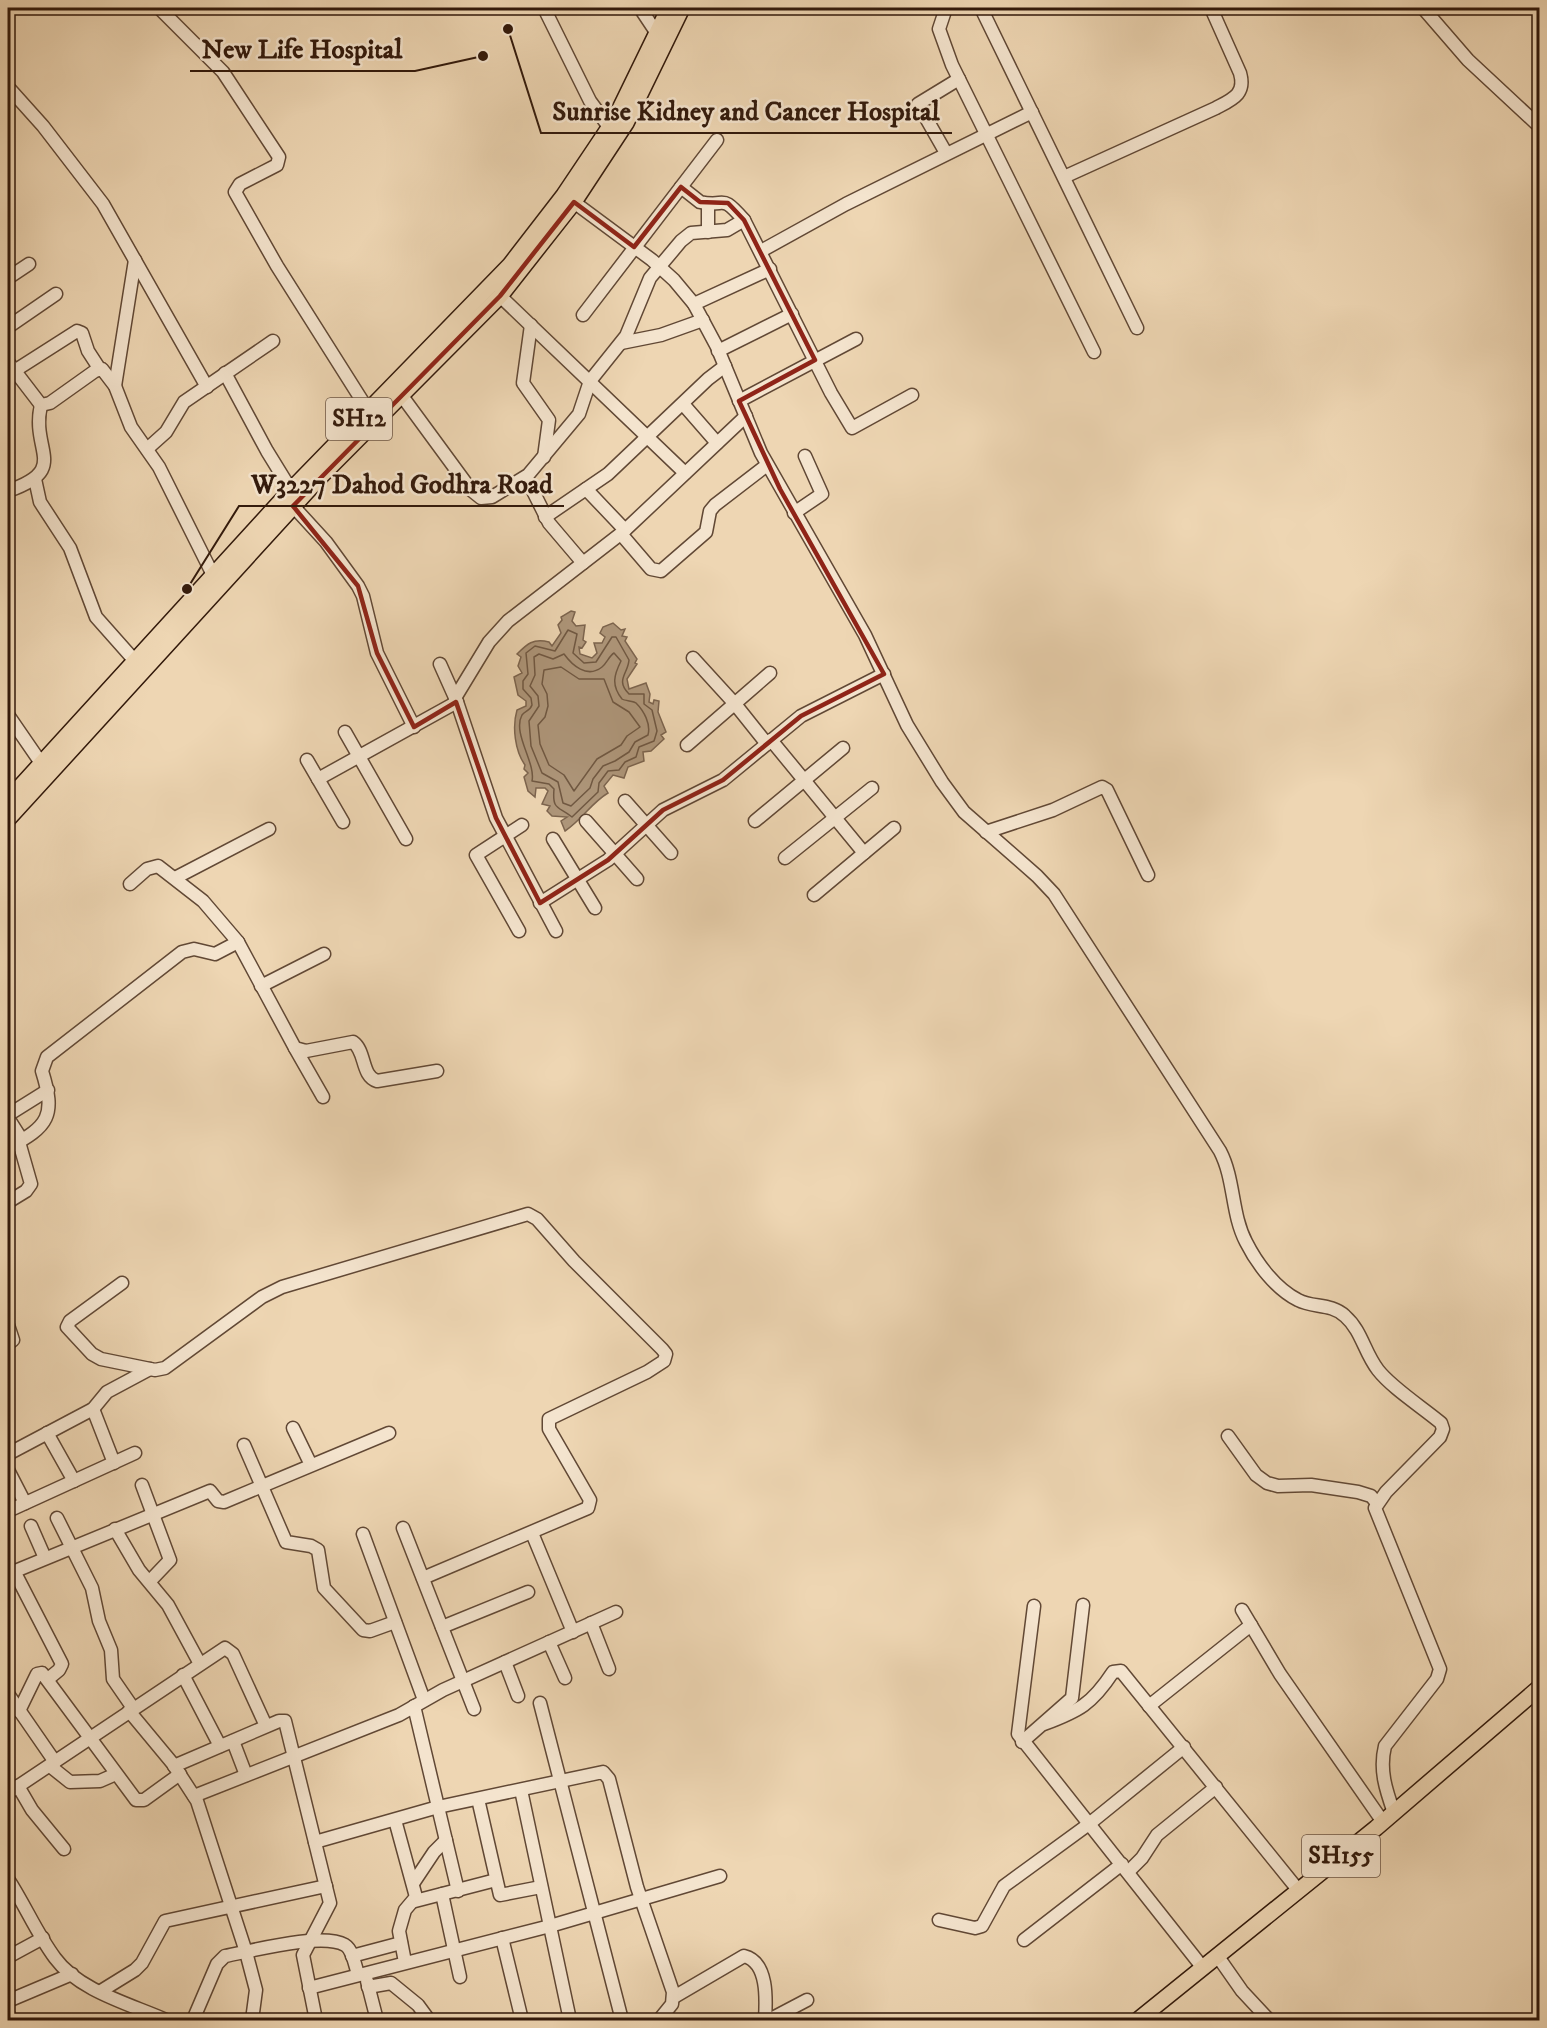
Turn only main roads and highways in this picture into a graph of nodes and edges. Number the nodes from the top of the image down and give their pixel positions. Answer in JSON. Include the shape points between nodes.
{"nodes":[{"id":1,"x":669,"y":8,"type":"edge"},
{"id":2,"x":682,"y":8,"type":"edge"},
{"id":3,"x":569,"y":198,"type":"junction"},
{"id":4,"x":292,"y":498,"type":"junction"},
{"id":5,"x":8,"y":801,"type":"edge"},
{"id":6,"x":8,"y":819,"type":"edge"},
{"id":7,"x":1539,"y":1687,"type":"edge"},
{"id":8,"x":1539,"y":1696,"type":"edge"},
{"id":9,"x":1138,"y":2020,"type":"edge"},
{"id":10,"x":1147,"y":2020,"type":"edge"}],
"edges":[{"from":1,"to":3,"type":"main road","number":"SH12"},
{"from":2,"to":3,"type":"main road","via":[[626,123]]},
{"from":3,"to":4,"type":"main road","number":"SH12","via":[[424,356],[368,410]]},
{"from":3,"to":4,"type":"main road","via":[[500,296],[402,396]]},
{"from":4,"to":5,"type":"main road","number":"SH12","via":[[213,575]]},
{"from":4,"to":6,"type":"main road"},
{"from":7,"to":9,"type":"main road","number":"SH155","via":[[1389,1817]]},
{"from":8,"to":10,"type":"main road","number":"SH155"}]}
